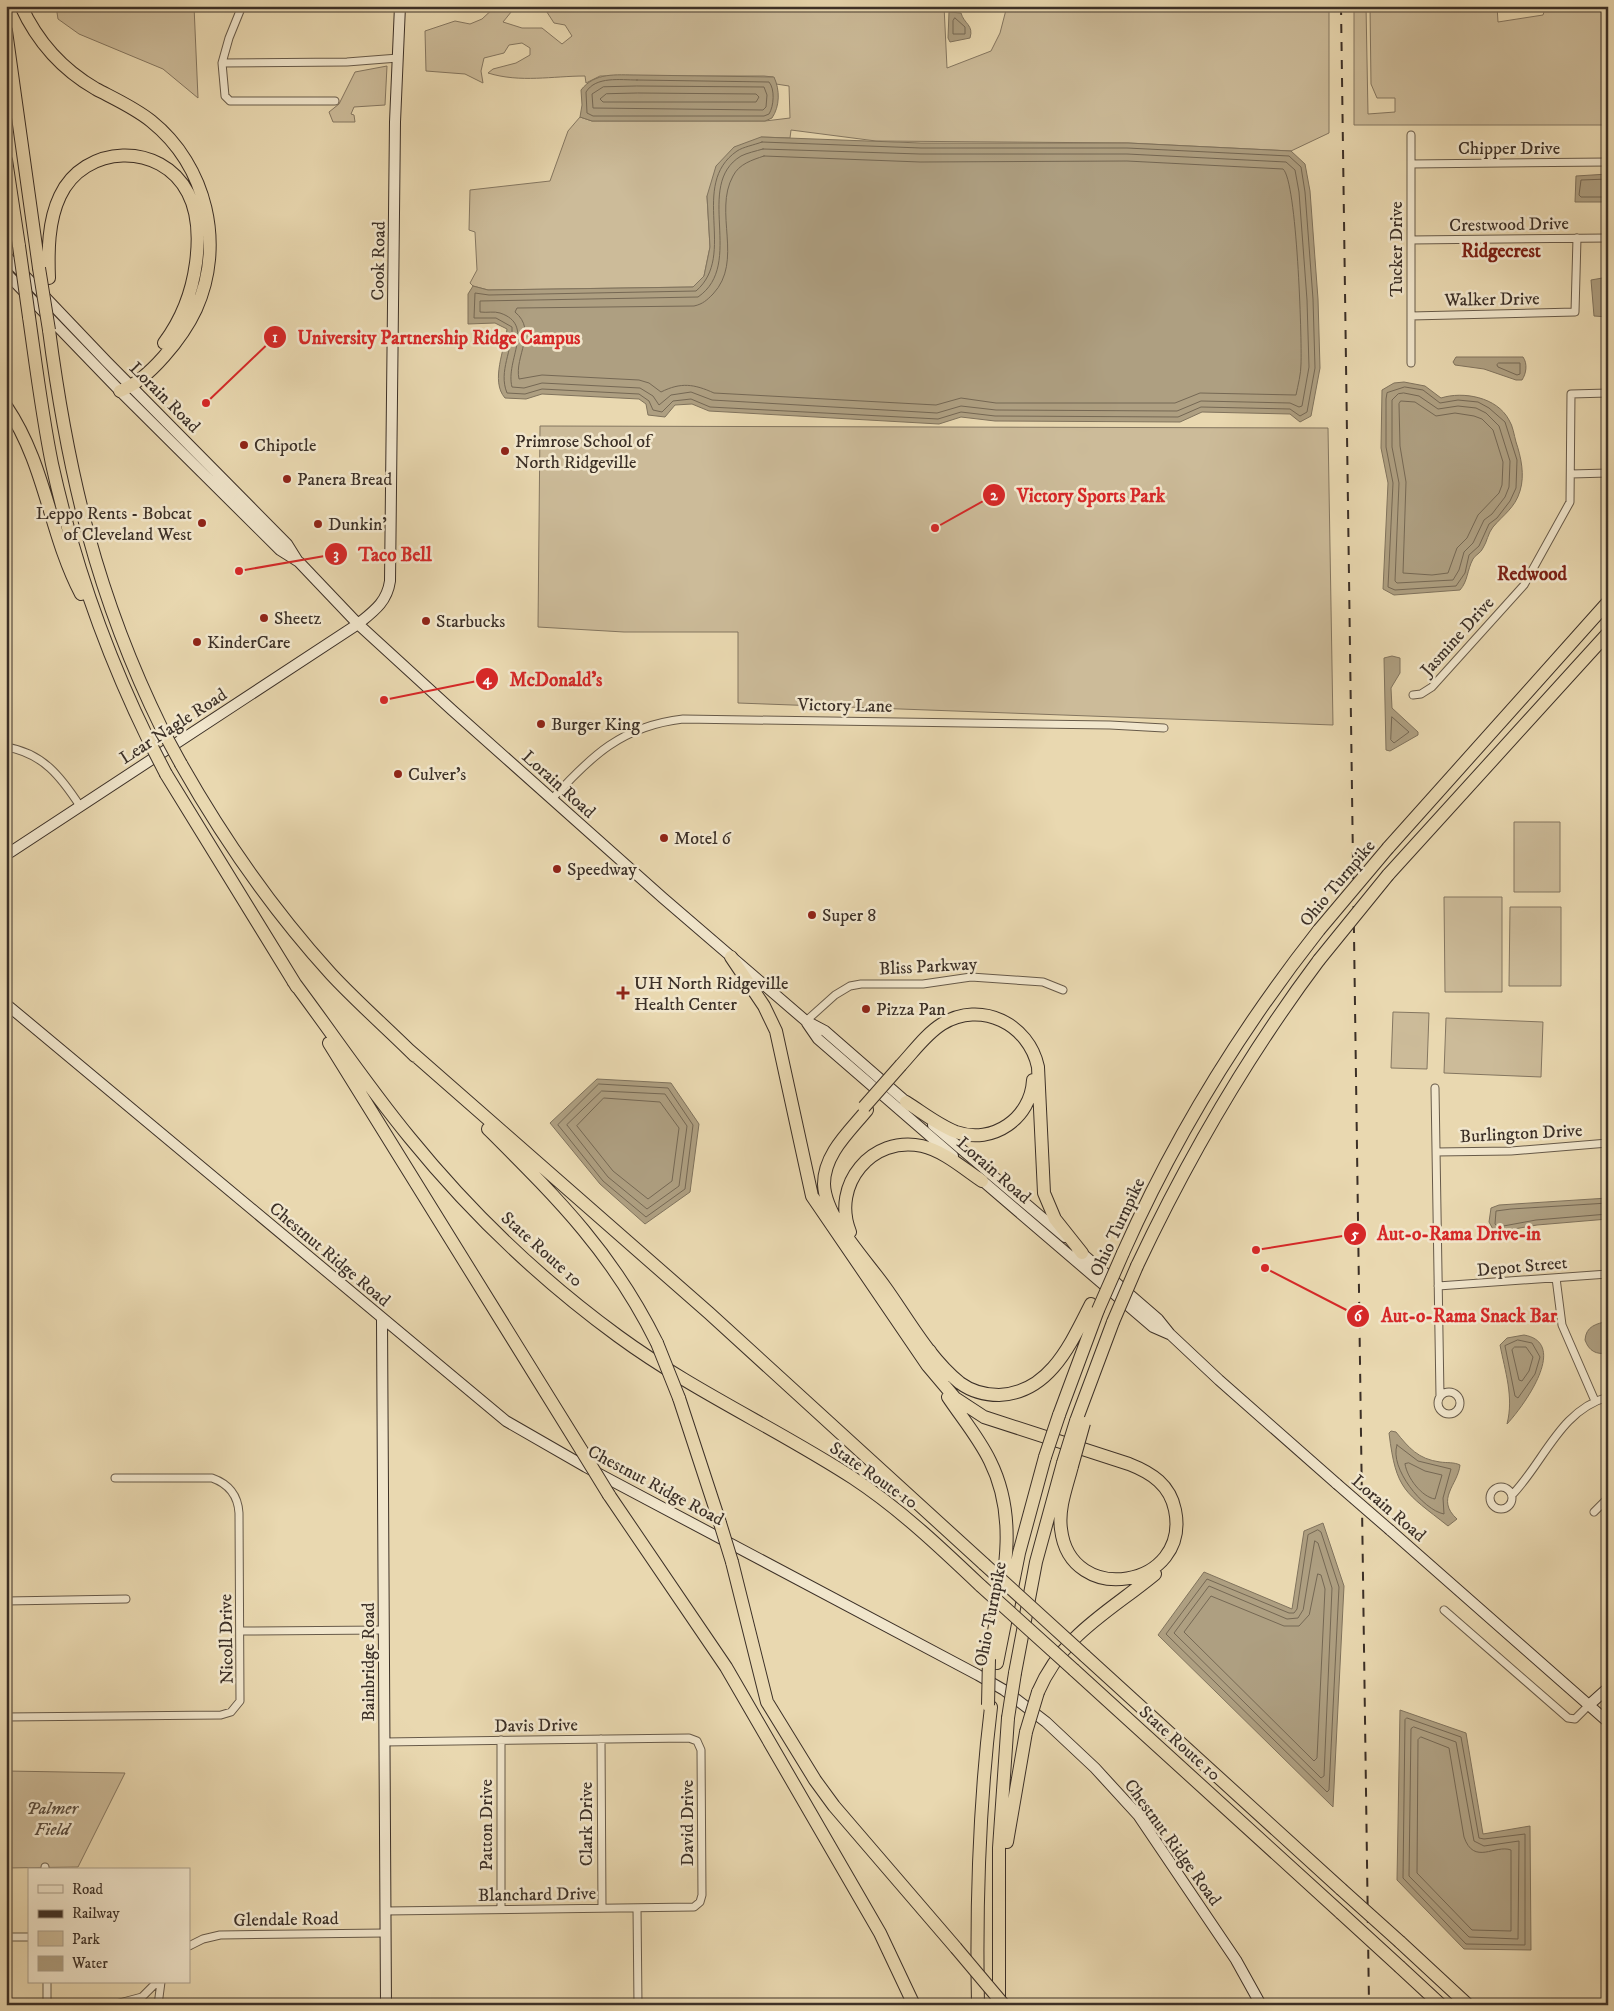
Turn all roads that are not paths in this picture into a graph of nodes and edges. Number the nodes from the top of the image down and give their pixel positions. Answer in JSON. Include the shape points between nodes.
{"nodes":[{"id":1,"x":21,"y":6,"type":"edge"},
{"id":2,"x":242,"y":6,"type":"edge"},
{"id":3,"x":400,"y":6,"type":"edge"},
{"id":4,"x":6,"y":31,"type":"edge"},
{"id":5,"x":398,"y":58,"type":"junction"},
{"id":6,"x":222,"y":63,"type":"junction"},
{"id":7,"x":334,"y":101,"type":"dead end"},
{"id":8,"x":1411,"y":135,"type":"dead end"},
{"id":9,"x":6,"y":160,"type":"edge"},
{"id":10,"x":1608,"y":162,"type":"edge"},
{"id":11,"x":1411,"y":164,"type":"junction"},
{"id":12,"x":1577,"y":238,"type":"junction"},
{"id":13,"x":1608,"y":238,"type":"edge"},
{"id":14,"x":1411,"y":240,"type":"junction"},
{"id":15,"x":6,"y":256,"type":"edge"},
{"id":16,"x":6,"y":273,"type":"edge"},
{"id":17,"x":1411,"y":316,"type":"junction"},
{"id":18,"x":49,"y":330,"type":"junction"},
{"id":19,"x":1411,"y":363,"type":"dead end"},
{"id":20,"x":126,"y":386,"type":"junction"},
{"id":21,"x":1608,"y":393,"type":"edge"},
{"id":22,"x":6,"y":406,"type":"edge"},
{"id":23,"x":1608,"y":473,"type":"edge"},
{"id":24,"x":1571,"y":474,"type":"junction"},
{"id":25,"x":1608,"y":602,"type":"edge"},
{"id":26,"x":358,"y":624,"type":"junction"},
{"id":27,"x":1608,"y":633,"type":"edge"},
{"id":28,"x":102,"y":634,"type":"junction"},
{"id":29,"x":1413,"y":694,"type":"dead end"},
{"id":30,"x":1164,"y":728,"type":"dead end"},
{"id":31,"x":6,"y":747,"type":"edge"},
{"id":32,"x":552,"y":799,"type":"junction"},
{"id":33,"x":80,"y":806,"type":"junction"},
{"id":34,"x":6,"y":855,"type":"edge"},
{"id":35,"x":731,"y":957,"type":"junction"},
{"id":36,"x":293,"y":980,"type":"junction"},
{"id":37,"x":1063,"y":990,"type":"dead end"},
{"id":38,"x":6,"y":1004,"type":"edge"},
{"id":39,"x":806,"y":1021,"type":"junction"},
{"id":40,"x":409,"y":1050,"type":"junction"},
{"id":41,"x":902,"y":1067,"type":"junction"},
{"id":42,"x":1436,"y":1088,"type":"dead end"},
{"id":43,"x":906,"y":1102,"type":"junction"},
{"id":44,"x":866,"y":1109,"type":"junction"},
{"id":45,"x":1608,"y":1143,"type":"edge"},
{"id":46,"x":1436,"y":1152,"type":"junction"},
{"id":47,"x":982,"y":1181,"type":"junction"},
{"id":48,"x":835,"y":1230,"type":"junction"},
{"id":49,"x":1063,"y":1236,"type":"junction"},
{"id":50,"x":1056,"y":1244,"type":"junction"},
{"id":51,"x":1082,"y":1253,"type":"junction"},
{"id":52,"x":862,"y":1254,"type":"junction"},
{"id":53,"x":1608,"y":1274,"type":"edge"},
{"id":54,"x":1556,"y":1278,"type":"junction"},
{"id":55,"x":1438,"y":1286,"type":"junction"},
{"id":56,"x":1094,"y":1307,"type":"junction"},
{"id":57,"x":382,"y":1320,"type":"junction"},
{"id":58,"x":1170,"y":1334,"type":"junction"},
{"id":59,"x":930,"y":1351,"type":"junction"},
{"id":60,"x":928,"y":1366,"type":"junction"},
{"id":61,"x":1440,"y":1396,"type":"dead end"},
{"id":62,"x":1608,"y":1397,"type":"edge"},
{"id":63,"x":1594,"y":1401,"type":"junction"},
{"id":64,"x":1068,"y":1464,"type":"junction"},
{"id":65,"x":115,"y":1478,"type":"dead end"},
{"id":66,"x":1512,"y":1495,"type":"dead end"},
{"id":67,"x":1608,"y":1498,"type":"edge"},
{"id":68,"x":1594,"y":1512,"type":"dead end"},
{"id":69,"x":126,"y":1599,"type":"dead end"},
{"id":70,"x":6,"y":1600,"type":"edge"},
{"id":71,"x":1444,"y":1610,"type":"dead end"},
{"id":72,"x":384,"y":1630,"type":"junction"},
{"id":73,"x":241,"y":1631,"type":"junction"},
{"id":74,"x":993,"y":1661,"type":"junction"},
{"id":75,"x":1608,"y":1688,"type":"edge"},
{"id":76,"x":1589,"y":1706,"type":"junction"},
{"id":77,"x":6,"y":1718,"type":"edge"},
{"id":78,"x":1608,"y":1722,"type":"edge"},
{"id":79,"x":689,"y":1738,"type":"joint"},
{"id":80,"x":601,"y":1739,"type":"junction"},
{"id":81,"x":501,"y":1740,"type":"junction"},
{"id":82,"x":384,"y":1742,"type":"junction"},
{"id":83,"x":998,"y":1891,"type":"junction"},
{"id":84,"x":690,"y":1907,"type":"joint"},
{"id":85,"x":602,"y":1908,"type":"junction"},
{"id":86,"x":637,"y":1908,"type":"junction"},
{"id":87,"x":502,"y":1909,"type":"junction"},
{"id":88,"x":385,"y":1911,"type":"junction"},
{"id":89,"x":385,"y":1933,"type":"junction"},
{"id":90,"x":6,"y":1937,"type":"edge"},
{"id":91,"x":28,"y":1937,"type":"edge"},
{"id":92,"x":190,"y":1945,"type":"edge"},
{"id":93,"x":47,"y":1984,"type":"edge"},
{"id":94,"x":155,"y":1984,"type":"edge"},
{"id":95,"x":161,"y":1984,"type":"edge"},
{"id":96,"x":47,"y":2005,"type":"edge"},
{"id":97,"x":112,"y":2005,"type":"edge"},
{"id":98,"x":158,"y":2005,"type":"edge"},
{"id":99,"x":386,"y":2005,"type":"edge"},
{"id":100,"x":638,"y":2005,"type":"edge"},
{"id":101,"x":914,"y":2005,"type":"edge"},
{"id":102,"x":978,"y":2005,"type":"edge"},
{"id":103,"x":999,"y":2005,"type":"edge"},
{"id":104,"x":1004,"y":2005,"type":"edge"},
{"id":105,"x":1261,"y":2005,"type":"edge"},
{"id":106,"x":1441,"y":2005,"type":"edge"},
{"id":107,"x":1468,"y":2005,"type":"edge"}],
"edges":[{"from":1,"to":20,"type":"highway","via":[[41,40],[71,72],[137,111],[168,137],[189,165],[204,202],[210,253],[198,303],[176,341]]},
{"from":2,"to":6,"type":"street"},
{"from":3,"to":5,"type":"street","name":"Cook Road"},
{"from":4,"to":18,"type":"highway","bridge":true},
{"from":5,"to":6,"type":"street","via":[[347,62]]},
{"from":5,"to":26,"type":"street","name":"Cook Road","via":[[390,581],[383,602]]},
{"from":6,"to":7,"type":"street","via":[[225,96],[230,101]]},
{"from":8,"to":11,"type":"street","name":"Tucker Drive"},
{"from":9,"to":28,"type":"highway","bridge":true,"via":[[57,484],[78,564]]},
{"from":10,"to":11,"type":"street","name":"Chipper Drive"},
{"from":11,"to":14,"type":"street","name":"Tucker Drive"},
{"from":12,"to":13,"type":"street","name":"Crestwood Drive"},
{"from":12,"to":14,"type":"street","name":"Crestwood Drive"},
{"from":12,"to":17,"type":"street","name":"Walker Drive","via":[[1575,312]]},
{"from":14,"to":17,"type":"street","name":"Tucker Drive"},
{"from":15,"to":20,"type":"street","name":"Lorain Road"},
{"from":16,"to":20,"type":"street","name":"Lorain Road"},
{"from":17,"to":19,"type":"street","name":"Tucker Drive"},
{"from":18,"to":20,"type":"highway","via":[[52,315],[50,236],[54,210],[64,189],[82,169],[106,157],[132,155],[163,166],[185,187],[193,204],[197,259],[191,290],[180,318],[168,338]]},
{"from":18,"to":40,"type":"highway","bridge":true,"via":[[65,440],[87,533],[119,631],[162,729],[226,841],[283,918],[346,990]]},
{"from":20,"to":26,"type":"street","name":"Lorain Road","via":[[280,550],[298,562]]},
{"from":21,"to":24,"type":"street","name":"Jasmine Drive","via":[[1571,394]]},
{"from":22,"to":28,"type":"highway","via":[[33,453],[74,581]]},
{"from":23,"to":24,"type":"street"},
{"from":24,"to":29,"type":"street","name":"Jasmine Drive","via":[[1570,502],[1524,585],[1432,687]]},
{"from":25,"to":56,"type":"highway","name":"Ohio Turnpike","bridge":true,"via":[[1388,848],[1267,1000],[1172,1153]]},
{"from":26,"to":32,"type":"street","name":"Lorain Road"},
{"from":26,"to":33,"type":"street","name":"Lear Nagle Road"},
{"from":27,"to":64,"type":"highway","name":"Ohio Turnpike","bridge":true,"via":[[1388,875],[1319,960],[1221,1104],[1178,1183],[1113,1322],[1099,1357],[1094,1391],[1080,1422]]},
{"from":28,"to":36,"type":"highway","bridge":true,"via":[[166,774]]},
{"from":30,"to":32,"type":"street","name":"Victory Lane","via":[[683,719],[650,725],[609,744],[584,764]]},
{"from":31,"to":33,"type":"street","via":[[26,752],[50,766]]},
{"from":32,"to":35,"type":"street","name":"Lorain Road"},
{"from":33,"to":34,"type":"street","name":"Lear Nagle Road"},
{"from":35,"to":39,"type":"street","name":"Lorain Road"},
{"from":35,"to":48,"type":"highway","via":[[764,1006],[776,1031],[808,1186],[816,1205]]},
{"from":36,"to":101,"type":"highway","bridge":true,"via":[[609,1494],[730,1674],[880,1934]]},
{"from":36,"to":106,"type":"highway","name":"State Route 10","bridge":true,"via":[[423,1154],[484,1221],[533,1267],[602,1324],[676,1376],[856,1480],[907,1518]]},
{"from":37,"to":39,"type":"street","name":"Bliss Parkway","via":[[1044,982],[971,977],[923,984],[861,984],[850,986],[835,996]]},
{"from":38,"to":57,"type":"street","name":"Chestnut Ridge Road"},
{"from":39,"to":43,"type":"street","name":"Lorain Road","via":[[825,1031]]},
{"from":39,"to":47,"type":"street","name":"Lorain Road","via":[[818,1039]]},
{"from":40,"to":104,"type":"highway","bridge":true,"via":[[579,1222],[619,1275],[657,1343],[679,1398],[732,1562],[768,1704],[834,1806]]},
{"from":40,"to":107,"type":"highway","name":"State Route 10","bridge":true,"via":[[702,1307]]},
{"from":41,"to":43,"type":"highway","via":[[944,1029],[961,1022],[979,1020],[1000,1026],[1017,1037],[1027,1052],[1033,1073],[1031,1095],[1022,1112],[1007,1126],[990,1133],[973,1135],[955,1131]]},
{"from":41,"to":44,"type":"highway","bridge":true},
{"from":41,"to":51,"type":"highway","via":[[932,1031],[959,1016],[993,1017],[1021,1034],[1038,1067],[1044,1193],[1055,1219]]},
{"from":42,"to":46,"type":"street"},
{"from":43,"to":49,"type":"street","name":"Lorain Road"},
{"from":44,"to":48,"type":"highway","via":[[831,1146],[820,1171],[820,1198]]},
{"from":44,"to":52,"type":"highway","via":[[832,1155],[824,1184],[833,1213]]},
{"from":45,"to":46,"type":"street","name":"Burlington Drive"},
{"from":46,"to":55,"type":"street"},
{"from":47,"to":50,"type":"street","name":"Lorain Road"},
{"from":47,"to":52,"type":"highway","via":[[940,1153],[925,1147],[898,1146],[873,1155],[849,1184],[845,1202],[848,1227]]},
{"from":48,"to":60,"type":"highway"},
{"from":49,"to":50,"type":"street"},
{"from":49,"to":51,"type":"street","name":"Lorain Road"},
{"from":50,"to":58,"type":"street","name":"Lorain Road","via":[[1153,1328]]},
{"from":51,"to":58,"type":"street","name":"Lorain Road","via":[[1158,1318]]},
{"from":52,"to":59,"type":"highway"},
{"from":53,"to":54,"type":"street","name":"Depot Street"},
{"from":54,"to":55,"type":"street","name":"Depot Street"},
{"from":54,"to":63,"type":"street","via":[[1560,1319]]},
{"from":55,"to":61,"type":"street"},
{"from":56,"to":59,"type":"highway","via":[[1052,1369],[1036,1384],[1019,1392],[995,1395],[969,1389],[954,1378]]},
{"from":56,"to":74,"type":"highway","name":"Ohio Turnpike","bridge":true,"via":[[1046,1457]]},
{"from":57,"to":72,"type":"street","name":"Bainbridge Road"},
{"from":57,"to":105,"type":"street","name":"Chestnut Ridge Road","via":[[484,1405],[529,1436],[970,1670],[1023,1703],[1095,1768],[1138,1815],[1236,1960]]},
{"from":58,"to":76,"type":"street","name":"Lorain Road","bridge":true},
{"from":59,"to":83,"type":"highway","bridge":true,"via":[[949,1384],[975,1407],[1145,1465],[1167,1483],[1179,1505],[1179,1537],[1168,1560],[1151,1577],[1073,1637],[1049,1669],[1038,1692],[1013,1795]]},
{"from":60,"to":64,"type":"highway","via":[[960,1402],[984,1417],[1129,1464],[1155,1477],[1172,1501],[1176,1525],[1168,1552],[1155,1567],[1131,1579],[1113,1580],[1088,1572],[1073,1559],[1064,1541],[1060,1521]]},
{"from":60,"to":74,"type":"highway","via":[[990,1460],[1006,1508],[1007,1555]]},
{"from":62,"to":63,"type":"street"},
{"from":63,"to":66,"type":"street","via":[[1568,1421]]},
{"from":64,"to":83,"type":"highway","name":"Ohio Turnpike","bridge":true,"via":[[1033,1576],[1015,1674],[1002,1783]]},
{"from":65,"to":73,"type":"street","name":"Nicoll Drive","via":[[203,1477],[224,1483],[233,1492],[239,1506]]},
{"from":67,"to":68,"type":"street"},
{"from":69,"to":70,"type":"street"},
{"from":71,"to":76,"type":"street","via":[[1568,1718],[1575,1719]]},
{"from":72,"to":73,"type":"street"},
{"from":72,"to":82,"type":"street","name":"Bainbridge Road"},
{"from":73,"to":77,"type":"street","name":"Nicoll Drive","via":[[240,1701],[236,1709],[226,1714]]},
{"from":74,"to":102,"type":"highway","name":"Ohio Turnpike","via":[[978,1866]]},
{"from":75,"to":76,"type":"street"},
{"from":76,"to":78,"type":"street","name":"Lorain Road"},
{"from":79,"to":80,"type":"street","name":"Davis Drive"},
{"from":79,"to":84,"type":"street","name":"David Drive","via":[[701,1747],[702,1770],[702,1898]]},
{"from":80,"to":81,"type":"street","name":"Davis Drive"},
{"from":80,"to":85,"type":"street","name":"Clark Drive"},
{"from":81,"to":82,"type":"street","name":"Davis Drive"},
{"from":81,"to":87,"type":"street","name":"Patton Drive"},
{"from":82,"to":88,"type":"street","name":"Bainbridge Road"},
{"from":83,"to":103,"type":"highway","name":"Ohio Turnpike"},
{"from":84,"to":86,"type":"street","name":"Blanchard Drive"},
{"from":85,"to":86,"type":"street","name":"Blanchard Drive"},
{"from":85,"to":87,"type":"street","name":"Blanchard Drive"},
{"from":86,"to":100,"type":"street"},
{"from":87,"to":88,"type":"street","name":"Blanchard Drive"},
{"from":88,"to":89,"type":"street","name":"Bainbridge Road"},
{"from":89,"to":92,"type":"street","name":"Glendale Road","via":[[220,1935]]},
{"from":89,"to":99,"type":"street","name":"Bainbridge Road"},
{"from":90,"to":91,"type":"street"},
{"from":93,"to":96,"type":"street"},
{"from":94,"to":97,"type":"street","via":[[142,1997]]},
{"from":95,"to":98,"type":"street"}]}
